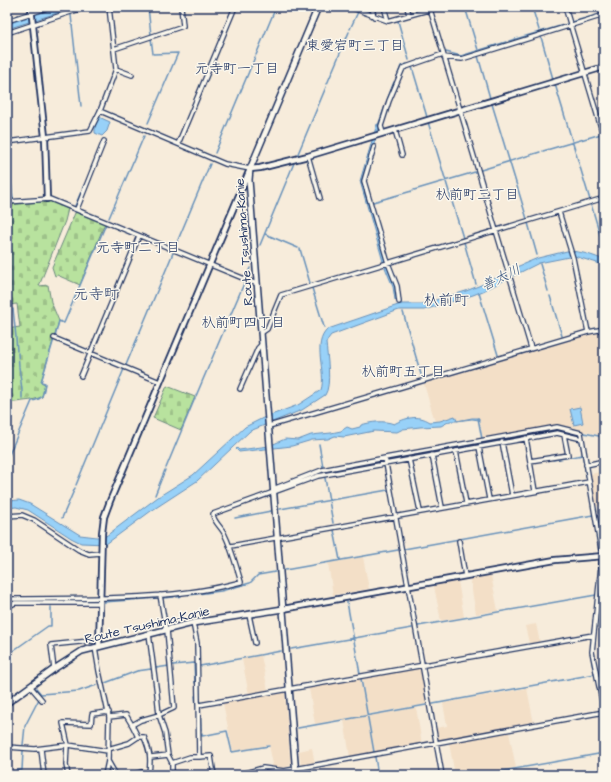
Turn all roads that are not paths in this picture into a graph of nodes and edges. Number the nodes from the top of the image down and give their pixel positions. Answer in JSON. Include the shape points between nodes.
{"nodes":[{"id":1,"x":31,"y":7,"type":"edge"},
{"id":2,"x":50,"y":7,"type":"edge"},
{"id":3,"x":86,"y":7,"type":"edge"},
{"id":4,"x":109,"y":7,"type":"edge"},
{"id":5,"x":181,"y":7,"type":"edge"},
{"id":6,"x":236,"y":7,"type":"edge"},
{"id":7,"x":318,"y":7,"type":"edge"},
{"id":8,"x":350,"y":7,"type":"edge"},
{"id":9,"x":372,"y":7,"type":"edge"},
{"id":10,"x":384,"y":7,"type":"edge"},
{"id":11,"x":407,"y":7,"type":"edge"},
{"id":12,"x":439,"y":7,"type":"edge"},
{"id":13,"x":565,"y":7,"type":"edge"},
{"id":14,"x":431,"y":8,"type":"edge"},
{"id":15,"x":31,"y":14,"type":"junction"},
{"id":16,"x":409,"y":15,"type":"junction"},
{"id":17,"x":604,"y":15,"type":"edge"},
{"id":18,"x":374,"y":17,"type":"junction"},
{"id":19,"x":7,"y":21,"type":"edge"},
{"id":20,"x":388,"y":21,"type":"junction"},
{"id":21,"x":33,"y":24,"type":"junction"},
{"id":22,"x":570,"y":26,"type":"junction"},
{"id":23,"x":7,"y":33,"type":"edge"},
{"id":24,"x":114,"y":49,"type":"junction"},
{"id":25,"x":444,"y":55,"type":"junction"},
{"id":26,"x":604,"y":67,"type":"edge"},
{"id":27,"x":116,"y":69,"type":"junction"},
{"id":28,"x":585,"y":73,"type":"junction"},
{"id":29,"x":132,"y":75,"type":"dead end"},
{"id":30,"x":460,"y":110,"type":"junction"},
{"id":31,"x":100,"y":111,"type":"junction"},
{"id":32,"x":395,"y":130,"type":"junction"},
{"id":33,"x":382,"y":134,"type":"junction"},
{"id":34,"x":45,"y":137,"type":"junction"},
{"id":35,"x":604,"y":138,"type":"edge"},
{"id":36,"x":104,"y":141,"type":"dead end"},
{"id":37,"x":7,"y":142,"type":"edge"},
{"id":38,"x":178,"y":144,"type":"junction"},
{"id":39,"x":374,"y":147,"type":"dead end"},
{"id":40,"x":402,"y":155,"type":"dead end"},
{"id":41,"x":308,"y":156,"type":"junction"},
{"id":42,"x":250,"y":169,"type":"junction"},
{"id":43,"x":320,"y":198,"type":"dead end"},
{"id":44,"x":604,"y":198,"type":"edge"},
{"id":45,"x":47,"y":199,"type":"junction"},
{"id":46,"x":7,"y":202,"type":"edge"},
{"id":47,"x":77,"y":209,"type":"junction"},
{"id":48,"x":559,"y":212,"type":"junction"},
{"id":49,"x":496,"y":230,"type":"junction"},
{"id":50,"x":139,"y":236,"type":"junction"},
{"id":51,"x":388,"y":263,"type":"junction"},
{"id":52,"x":210,"y":265,"type":"junction"},
{"id":53,"x":257,"y":284,"type":"junction"},
{"id":54,"x":399,"y":302,"type":"dead end"},
{"id":55,"x":604,"y":328,"type":"edge"},
{"id":56,"x":588,"y":332,"type":"junction"},
{"id":57,"x":261,"y":333,"type":"junction"},
{"id":58,"x":54,"y":338,"type":"dead end"},
{"id":59,"x":262,"y":344,"type":"junction"},
{"id":60,"x":531,"y":348,"type":"junction"},
{"id":61,"x":90,"y":353,"type":"junction"},
{"id":62,"x":81,"y":376,"type":"dead end"},
{"id":63,"x":160,"y":382,"type":"junction"},
{"id":64,"x":240,"y":389,"type":"dead end"},
{"id":65,"x":268,"y":425,"type":"junction"},
{"id":66,"x":564,"y":435,"type":"junction"},
{"id":67,"x":526,"y":438,"type":"junction"},
{"id":68,"x":582,"y":439,"type":"junction"},
{"id":69,"x":502,"y":442,"type":"junction"},
{"id":70,"x":479,"y":446,"type":"junction"},
{"id":71,"x":456,"y":451,"type":"junction"},
{"id":72,"x":432,"y":455,"type":"junction"},
{"id":73,"x":385,"y":458,"type":"junction"},
{"id":74,"x":409,"y":459,"type":"junction"},
{"id":75,"x":530,"y":461,"type":"junction"},
{"id":76,"x":604,"y":461,"type":"edge"},
{"id":77,"x":386,"y":463,"type":"junction"},
{"id":78,"x":586,"y":465,"type":"junction"},
{"id":79,"x":589,"y":482,"type":"junction"},
{"id":80,"x":274,"y":491,"type":"junction"},
{"id":81,"x":536,"y":491,"type":"junction"},
{"id":82,"x":512,"y":495,"type":"junction"},
{"id":83,"x":489,"y":499,"type":"junction"},
{"id":84,"x":466,"y":503,"type":"junction"},
{"id":85,"x":442,"y":507,"type":"junction"},
{"id":86,"x":420,"y":511,"type":"junction"},
{"id":87,"x":7,"y":516,"type":"edge"},
{"id":88,"x":395,"y":516,"type":"junction"},
{"id":89,"x":278,"y":538,"type":"junction"},
{"id":90,"x":459,"y":541,"type":"dead end"},
{"id":91,"x":230,"y":546,"type":"junction"},
{"id":92,"x":101,"y":553,"type":"junction"},
{"id":93,"x":603,"y":556,"type":"edge"},
{"id":94,"x":465,"y":576,"type":"junction"},
{"id":95,"x":408,"y":586,"type":"junction"},
{"id":96,"x":160,"y":595,"type":"junction"},
{"id":97,"x":7,"y":599,"type":"edge"},
{"id":98,"x":100,"y":601,"type":"junction"},
{"id":99,"x":7,"y":607,"type":"edge"},
{"id":100,"x":283,"y":609,"type":"junction"},
{"id":101,"x":249,"y":615,"type":"junction"},
{"id":102,"x":193,"y":624,"type":"junction"},
{"id":103,"x":166,"y":630,"type":"junction"},
{"id":104,"x":149,"y":634,"type":"junction"},
{"id":105,"x":594,"y":635,"type":"junction"},
{"id":106,"x":255,"y":643,"type":"dead end"},
{"id":107,"x":98,"y":644,"type":"junction"},
{"id":108,"x":422,"y":666,"type":"junction"},
{"id":109,"x":54,"y":669,"type":"junction"},
{"id":110,"x":30,"y":686,"type":"junction"},
{"id":111,"x":290,"y":690,"type":"junction"},
{"id":112,"x":42,"y":700,"type":"dead end"},
{"id":113,"x":7,"y":703,"type":"edge"},
{"id":114,"x":199,"y":706,"type":"junction"},
{"id":115,"x":604,"y":712,"type":"edge"},
{"id":116,"x":109,"y":714,"type":"junction"},
{"id":117,"x":159,"y":715,"type":"junction"},
{"id":118,"x":132,"y":724,"type":"junction"},
{"id":119,"x":138,"y":737,"type":"junction"},
{"id":120,"x":436,"y":743,"type":"junction"},
{"id":121,"x":67,"y":745,"type":"junction"},
{"id":122,"x":7,"y":747,"type":"edge"},
{"id":123,"x":41,"y":749,"type":"junction"},
{"id":124,"x":108,"y":750,"type":"junction"},
{"id":125,"x":168,"y":755,"type":"junction"},
{"id":126,"x":151,"y":757,"type":"junction"},
{"id":127,"x":199,"y":757,"type":"junction"},
{"id":128,"x":108,"y":761,"type":"junction"},
{"id":129,"x":172,"y":763,"type":"junction"},
{"id":130,"x":296,"y":768,"type":"junction"},
{"id":131,"x":143,"y":774,"type":"edge"},
{"id":132,"x":245,"y":774,"type":"edge"},
{"id":133,"x":44,"y":775,"type":"edge"},
{"id":134,"x":68,"y":775,"type":"edge"},
{"id":135,"x":105,"y":775,"type":"edge"},
{"id":136,"x":116,"y":775,"type":"edge"},
{"id":137,"x":132,"y":775,"type":"edge"},
{"id":138,"x":172,"y":775,"type":"edge"},
{"id":139,"x":214,"y":775,"type":"edge"},
{"id":140,"x":237,"y":775,"type":"edge"},
{"id":141,"x":296,"y":775,"type":"edge"},
{"id":142,"x":442,"y":775,"type":"edge"}],
"edges":[{"from":1,"to":15,"type":"street"},
{"from":2,"to":15,"type":"street"},
{"from":3,"to":21,"type":"street"},
{"from":4,"to":24,"type":"street"},
{"from":5,"to":24,"type":"street","via":[[183,26]]},
{"from":6,"to":38,"type":"street"},
{"from":7,"to":42,"type":"main road","name":"Route Tsushima-Kanie"},
{"from":8,"to":18,"type":"street"},
{"from":9,"to":18,"type":"street"},
{"from":10,"to":20,"type":"street"},
{"from":11,"to":16,"type":"street"},
{"from":12,"to":14,"type":"street"},
{"from":13,"to":22,"type":"street"},
{"from":14,"to":16,"type":"street"},
{"from":14,"to":25,"type":"street"},
{"from":15,"to":19,"type":"street"},
{"from":15,"to":21,"type":"street"},
{"from":16,"to":20,"type":"street"},
{"from":17,"to":22,"type":"street"},
{"from":18,"to":20,"type":"street"},
{"from":21,"to":23,"type":"street"},
{"from":21,"to":34,"type":"street"},
{"from":22,"to":25,"type":"street","via":[[462,59]]},
{"from":22,"to":28,"type":"street"},
{"from":24,"to":27,"type":"street"},
{"from":25,"to":30,"type":"street"},
{"from":25,"to":33,"type":"street","via":[[403,68],[381,126]]},
{"from":26,"to":28,"type":"street"},
{"from":27,"to":29,"type":"street"},
{"from":27,"to":31,"type":"street"},
{"from":28,"to":30,"type":"street"},
{"from":28,"to":35,"type":"street"},
{"from":30,"to":32,"type":"street"},
{"from":30,"to":49,"type":"street"},
{"from":31,"to":34,"type":"street","via":[[90,131]]},
{"from":31,"to":38,"type":"street"},
{"from":32,"to":33,"type":"street"},
{"from":32,"to":40,"type":"street"},
{"from":33,"to":41,"type":"street"},
{"from":34,"to":37,"type":"street"},
{"from":34,"to":45,"type":"street"},
{"from":36,"to":47,"type":"street"},
{"from":38,"to":42,"type":"street","via":[[225,164]]},
{"from":39,"to":51,"type":"street","via":[[364,181]]},
{"from":41,"to":42,"type":"street"},
{"from":41,"to":43,"type":"street"},
{"from":42,"to":52,"type":"street"},
{"from":42,"to":53,"type":"main road","name":"Route Tsushima-Kanie"},
{"from":44,"to":48,"type":"street"},
{"from":45,"to":46,"type":"street"},
{"from":45,"to":47,"type":"street"},
{"from":47,"to":50,"type":"street"},
{"from":48,"to":49,"type":"street"},
{"from":48,"to":56,"type":"street","via":[[573,258]]},
{"from":49,"to":51,"type":"street"},
{"from":49,"to":60,"type":"street"},
{"from":50,"to":52,"type":"street"},
{"from":50,"to":61,"type":"street"},
{"from":51,"to":54,"type":"street","via":[[397,286]]},
{"from":51,"to":57,"type":"street","via":[[281,295],[266,331]]},
{"from":52,"to":53,"type":"street"},
{"from":52,"to":63,"type":"street"},
{"from":53,"to":57,"type":"main road","name":"Route Tsushima-Kanie"},
{"from":55,"to":56,"type":"street"},
{"from":56,"to":60,"type":"street"},
{"from":57,"to":59,"type":"main road","name":"Route Tsushima-Kanie"},
{"from":58,"to":61,"type":"street"},
{"from":59,"to":64,"type":"street"},
{"from":59,"to":65,"type":"main road","name":"Route Tsushima-Kanie"},
{"from":60,"to":65,"type":"street"},
{"from":61,"to":62,"type":"street"},
{"from":61,"to":63,"type":"street"},
{"from":63,"to":92,"type":"street","via":[[104,517]]},
{"from":65,"to":80,"type":"main road","name":"Route Tsushima-Kanie"},
{"from":66,"to":67,"type":"street","via":[[557,433]]},
{"from":66,"to":68,"type":"street"},
{"from":66,"to":75,"type":"street","via":[[568,454]]},
{"from":67,"to":69,"type":"street"},
{"from":67,"to":75,"type":"street"},
{"from":68,"to":73,"type":"street","via":[[581,433],[557,427]]},
{"from":68,"to":78,"type":"street"},
{"from":69,"to":70,"type":"street"},
{"from":69,"to":82,"type":"street"},
{"from":70,"to":71,"type":"street"},
{"from":70,"to":83,"type":"street"},
{"from":71,"to":72,"type":"street"},
{"from":71,"to":84,"type":"street"},
{"from":72,"to":74,"type":"street"},
{"from":72,"to":85,"type":"street"},
{"from":73,"to":77,"type":"street"},
{"from":73,"to":80,"type":"street","via":[[322,470]]},
{"from":74,"to":77,"type":"street"},
{"from":74,"to":86,"type":"street"},
{"from":75,"to":81,"type":"street"},
{"from":76,"to":78,"type":"street"},
{"from":77,"to":80,"type":"street","via":[[318,476]]},
{"from":77,"to":88,"type":"street"},
{"from":78,"to":79,"type":"street"},
{"from":79,"to":81,"type":"street"},
{"from":79,"to":93,"type":"street"},
{"from":80,"to":89,"type":"main road","name":"Route Tsushima-Kanie"},
{"from":80,"to":91,"type":"street","via":[[213,514]]},
{"from":81,"to":82,"type":"street"},
{"from":82,"to":83,"type":"street"},
{"from":83,"to":84,"type":"street"},
{"from":84,"to":85,"type":"street"},
{"from":85,"to":86,"type":"street"},
{"from":86,"to":88,"type":"street"},
{"from":87,"to":92,"type":"street","via":[[22,515],[34,520],[79,550],[89,554]]},
{"from":88,"to":89,"type":"street"},
{"from":88,"to":95,"type":"street"},
{"from":89,"to":91,"type":"street"},
{"from":89,"to":100,"type":"main road","name":"Route Tsushima-Kanie"},
{"from":90,"to":94,"type":"street"},
{"from":91,"to":96,"type":"street","via":[[241,582]]},
{"from":92,"to":98,"type":"street"},
{"from":93,"to":94,"type":"street","via":[[555,560]]},
{"from":93,"to":105,"type":"street"},
{"from":94,"to":95,"type":"street"},
{"from":95,"to":100,"type":"street"},
{"from":95,"to":108,"type":"street"},
{"from":96,"to":98,"type":"street"},
{"from":96,"to":103,"type":"street"},
{"from":97,"to":98,"type":"street"},
{"from":98,"to":99,"type":"street","via":[[15,603]]},
{"from":98,"to":107,"type":"street"},
{"from":100,"to":101,"type":"main road","name":"Route Tsushima-Kanie"},
{"from":100,"to":111,"type":"main road","name":"Route Tsushima-Kanie"},
{"from":101,"to":102,"type":"main road","name":"Route Tsushima-Kanie"},
{"from":101,"to":106,"type":"street"},
{"from":102,"to":103,"type":"main road","name":"Route Tsushima-Kanie"},
{"from":102,"to":114,"type":"street","via":[[197,643]]},
{"from":103,"to":104,"type":"main road","name":"Route Tsushima-Kanie"},
{"from":103,"to":117,"type":"street","via":[[174,708]]},
{"from":104,"to":107,"type":"main road","name":"Route Tsushima-Kanie"},
{"from":104,"to":117,"type":"street"},
{"from":105,"to":108,"type":"street"},
{"from":105,"to":115,"type":"street","via":[[593,658]]},
{"from":107,"to":109,"type":"main road","name":"Route Tsushima-Kanie","via":[[76,654]]},
{"from":107,"to":109,"type":"street","via":[[51,645]]},
{"from":107,"to":116,"type":"street","via":[[99,671]]},
{"from":108,"to":111,"type":"street"},
{"from":108,"to":120,"type":"street"},
{"from":109,"to":110,"type":"main road","name":"Route Tsushima-Kanie"},
{"from":110,"to":112,"type":"street"},
{"from":110,"to":113,"type":"main road","name":"Route Tsushima-Kanie"},
{"from":111,"to":114,"type":"street"},
{"from":111,"to":130,"type":"main road","name":"Route Tsushima-Kanie"},
{"from":114,"to":127,"type":"street"},
{"from":115,"to":120,"type":"street"},
{"from":116,"to":118,"type":"street","via":[[126,715]]},
{"from":116,"to":121,"type":"street","via":[[92,714],[91,724],[63,723]]},
{"from":116,"to":124,"type":"street"},
{"from":117,"to":118,"type":"street"},
{"from":117,"to":125,"type":"street"},
{"from":118,"to":119,"type":"street"},
{"from":119,"to":124,"type":"street","via":[[130,743]]},
{"from":119,"to":126,"type":"street","via":[[144,737]]},
{"from":120,"to":130,"type":"street"},
{"from":120,"to":142,"type":"street"},
{"from":121,"to":123,"type":"street"},
{"from":121,"to":124,"type":"street"},
{"from":121,"to":134,"type":"street"},
{"from":122,"to":123,"type":"street"},
{"from":123,"to":133,"type":"street"},
{"from":124,"to":128,"type":"street"},
{"from":125,"to":126,"type":"street"},
{"from":125,"to":129,"type":"street"},
{"from":126,"to":131,"type":"street","via":[[149,772]]},
{"from":127,"to":129,"type":"street"},
{"from":127,"to":139,"type":"street","via":[[211,756]]},
{"from":128,"to":135,"type":"street"},
{"from":128,"to":136,"type":"street"},
{"from":129,"to":138,"type":"street"},
{"from":130,"to":132,"type":"street","via":[[279,771],[263,768]]},
{"from":130,"to":141,"type":"main road","name":"Route Tsushima-Kanie"},
{"from":131,"to":137,"type":"street"},
{"from":132,"to":140,"type":"street"}]}
